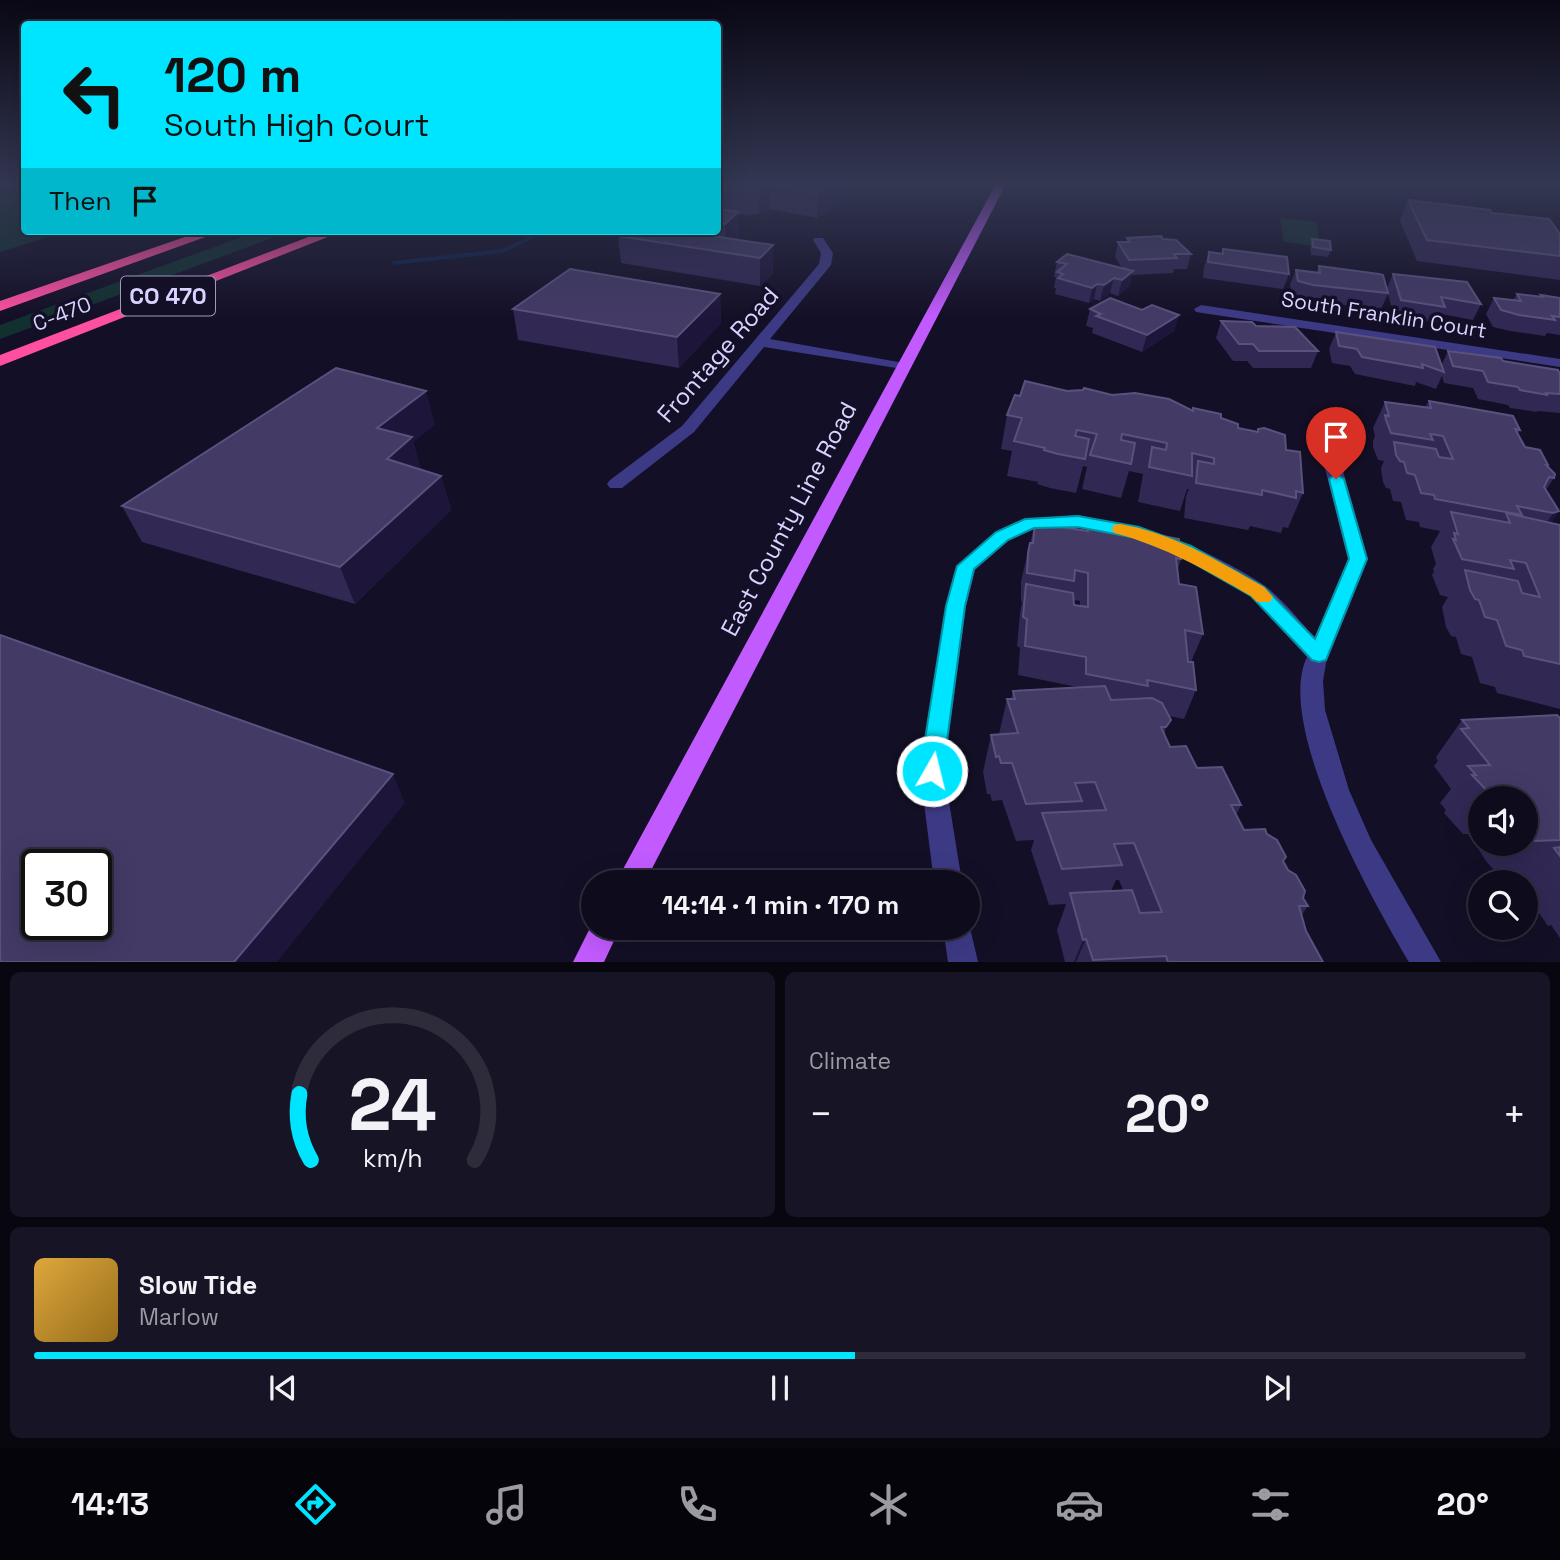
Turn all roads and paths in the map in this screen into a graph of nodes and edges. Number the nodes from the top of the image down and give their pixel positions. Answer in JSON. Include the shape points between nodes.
{"nodes":[{"id":1,"x":977,"y":229,"type":"edge"},
{"id":2,"x":204,"y":235,"type":"edge"},
{"id":3,"x":326,"y":235,"type":"edge"},
{"id":4,"x":818,"y":240,"type":"dead end"},
{"id":5,"x":0,"y":306,"type":"edge"},
{"id":6,"x":1201,"y":309,"type":"dead end"},
{"id":7,"x":762,"y":342,"type":"junction"},
{"id":8,"x":0,"y":361,"type":"edge"},
{"id":9,"x":1560,"y":363,"type":"edge"},
{"id":10,"x":904,"y":367,"type":"junction"},
{"id":11,"x":1322,"y":425,"type":"dead end"},
{"id":12,"x":615,"y":484,"type":"dead end"},
{"id":13,"x":1319,"y":654,"type":"junction"},
{"id":14,"x":637,"y":870,"type":"edge"},
{"id":15,"x":946,"y":870,"type":"edge"},
{"id":16,"x":599,"y":940,"type":"edge"},
{"id":17,"x":959,"y":940,"type":"edge"},
{"id":18,"x":588,"y":961,"type":"edge"},
{"id":19,"x":963,"y":961,"type":"edge"},
{"id":20,"x":1426,"y":961,"type":"edge"}],
"edges":[{"from":1,"to":10,"type":"main road","name":"East County Line Road"},
{"from":2,"to":5,"type":"highway","name":"C-470","number":"CO 470"},
{"from":3,"to":8,"type":"highway","name":"C-470","number":"CO 470"},
{"from":4,"to":7,"type":"street","name":"Frontage Road","via":[[828,253],[825,265]]},
{"from":6,"to":9,"type":"street","name":"South Franklin Court"},
{"from":7,"to":10,"type":"street"},
{"from":7,"to":12,"type":"street","name":"Frontage Road","via":[[688,429]]},
{"from":10,"to":14,"type":"main road","name":"East County Line Road"},
{"from":11,"to":13,"type":"street","via":[[1358,559]]},
{"from":13,"to":15,"type":"street","via":[[1258,591],[1185,551],[1133,532],[1078,522],[1031,523],[1002,536],[966,566],[956,606],[932,771]]},
{"from":13,"to":20,"type":"street","via":[[1311,696],[1326,769],[1384,893]]},
{"from":16,"to":18,"type":"main road"},
{"from":17,"to":19,"type":"street"}]}
